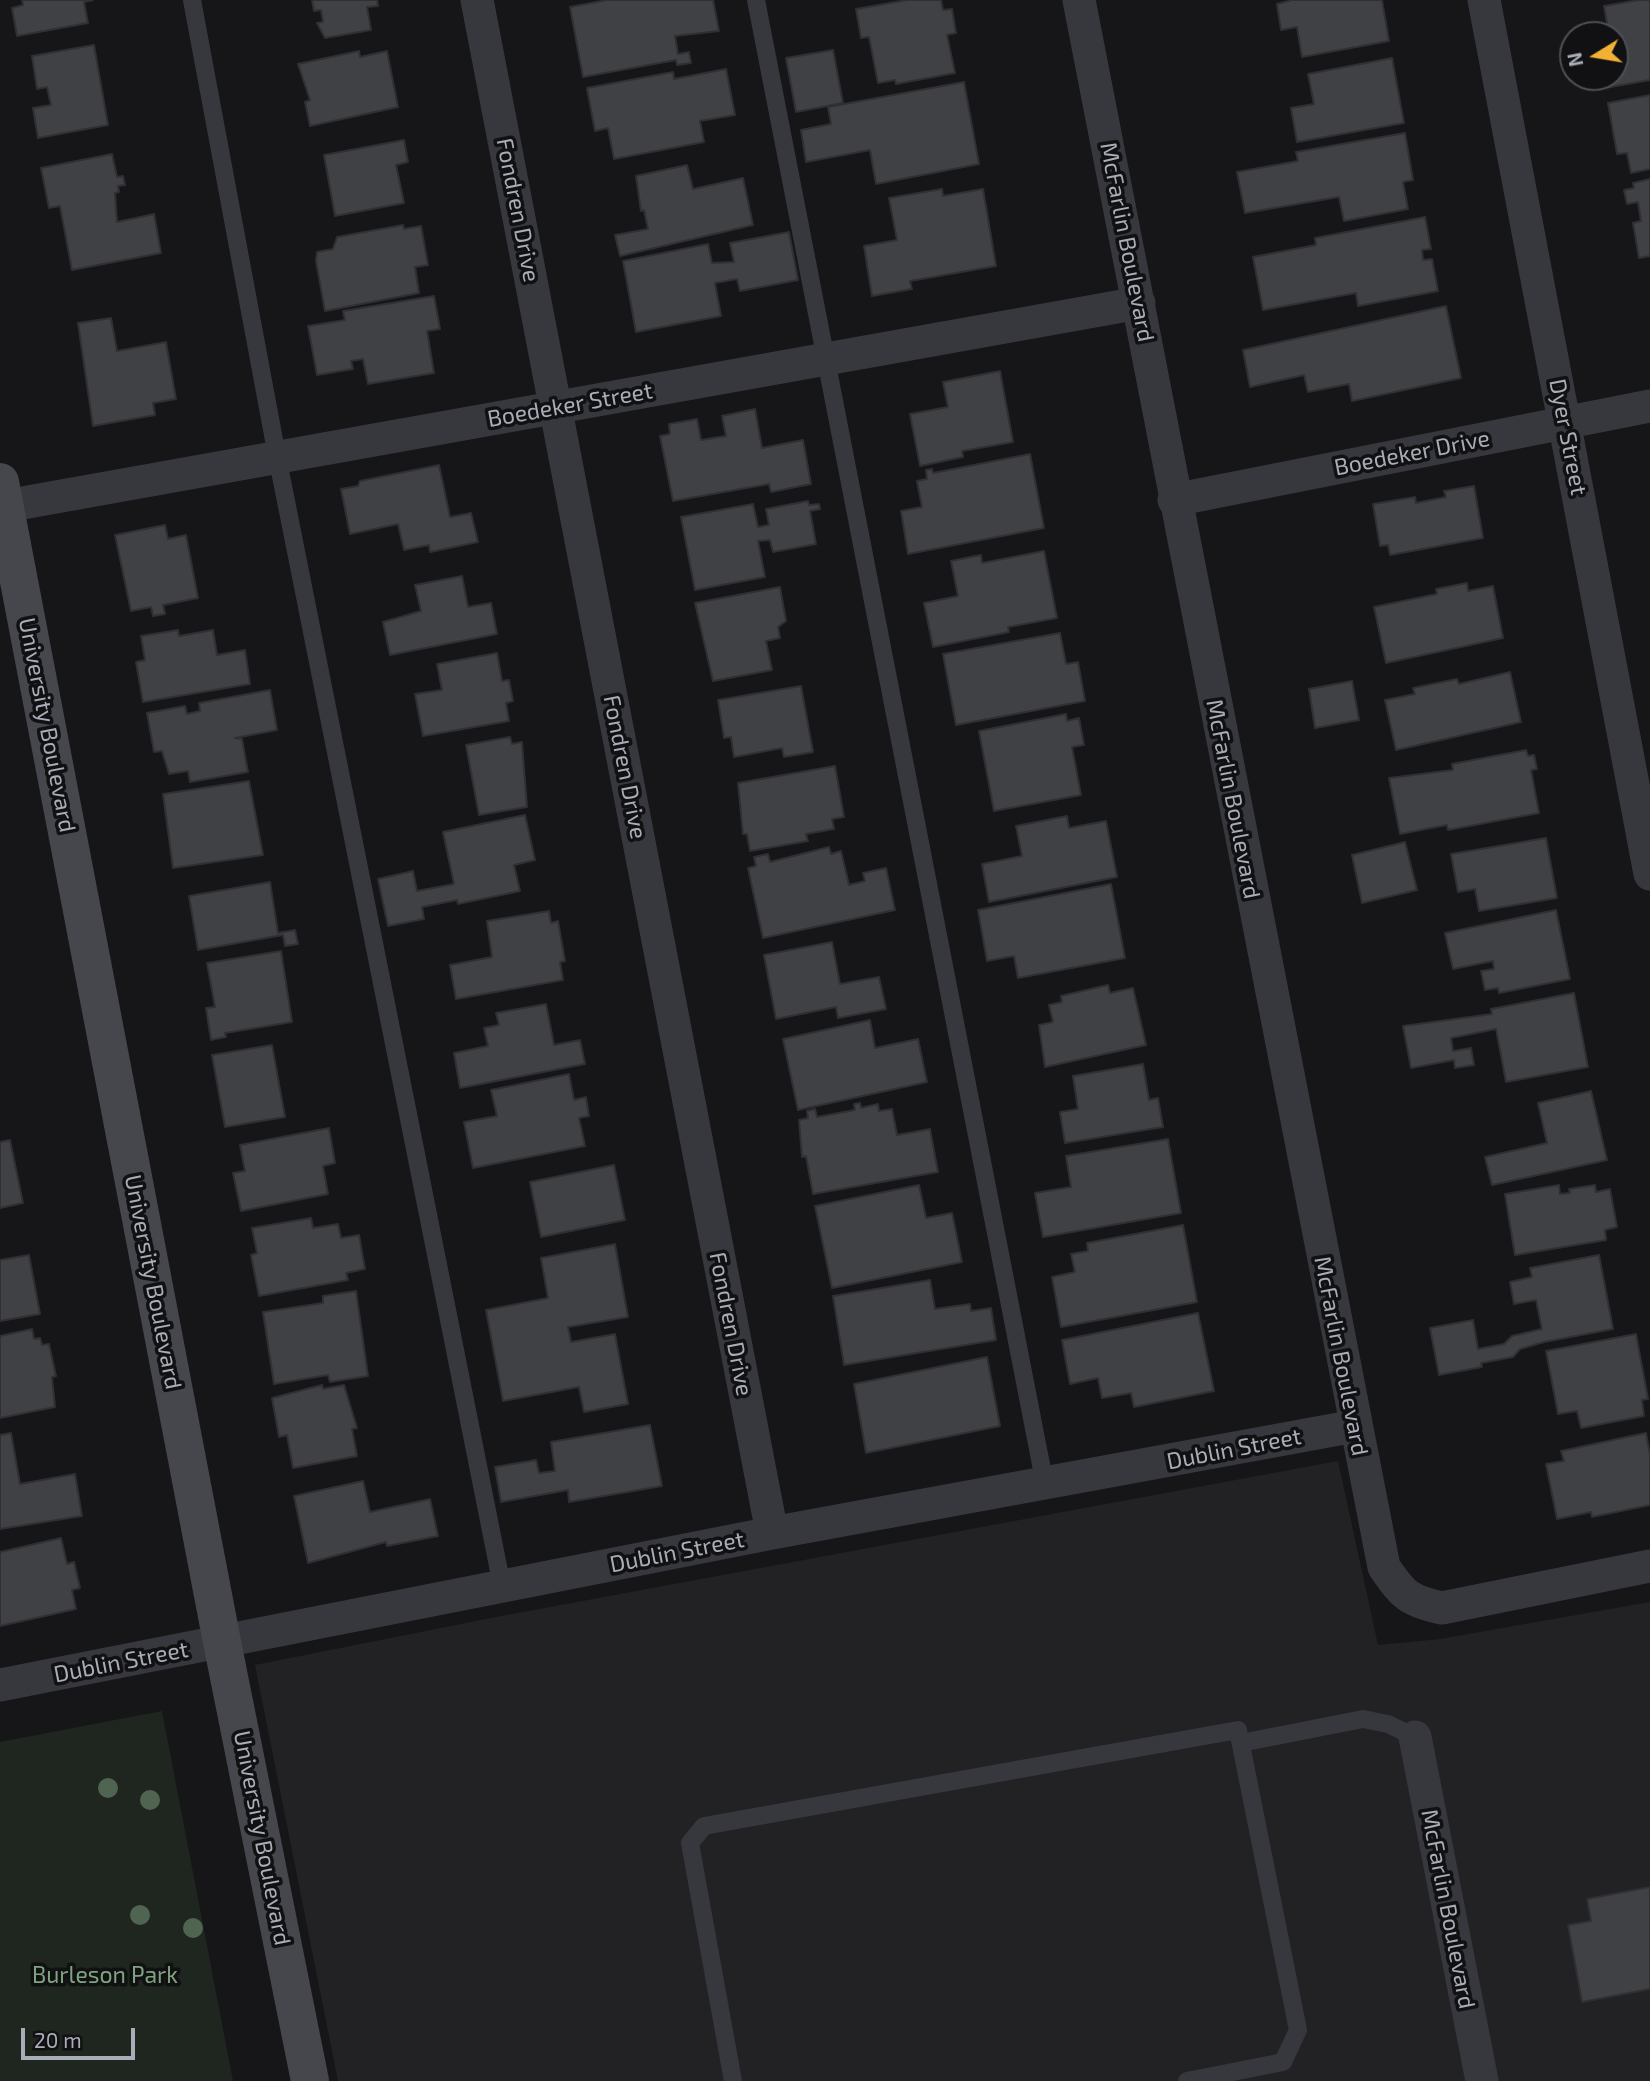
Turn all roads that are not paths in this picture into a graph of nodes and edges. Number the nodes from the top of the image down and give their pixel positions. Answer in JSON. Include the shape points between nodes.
{"nodes":[{"id":1,"x":192,"y":0,"type":"edge"},
{"id":2,"x":477,"y":0,"type":"edge"},
{"id":3,"x":756,"y":0,"type":"edge"},
{"id":4,"x":1079,"y":0,"type":"edge"},
{"id":5,"x":1484,"y":0,"type":"edge"},
{"id":6,"x":1139,"y":303,"type":"junction"},
{"id":7,"x":824,"y":360,"type":"junction"},
{"id":8,"x":1650,"y":406,"type":"edge"},
{"id":9,"x":556,"y":407,"type":"junction"},
{"id":10,"x":1566,"y":423,"type":"junction"},
{"id":11,"x":277,"y":456,"type":"junction"},
{"id":12,"x":2,"y":498,"type":"edge"},
{"id":13,"x":1174,"y":500,"type":"junction"},
{"id":14,"x":1650,"y":874,"type":"edge"},
{"id":15,"x":1355,"y":1426,"type":"junction"},
{"id":16,"x":1045,"y":1485,"type":"junction"},
{"id":17,"x":772,"y":1534,"type":"junction"},
{"id":18,"x":1650,"y":1566,"type":"edge"},
{"id":19,"x":502,"y":1586,"type":"junction"},
{"id":20,"x":222,"y":1642,"type":"junction"},
{"id":21,"x":0,"y":1685,"type":"edge"},
{"id":22,"x":1415,"y":1737,"type":"joint"},
{"id":23,"x":1241,"y":1743,"type":"junction"},
{"id":24,"x":310,"y":2081,"type":"edge"},
{"id":25,"x":733,"y":2081,"type":"edge"},
{"id":26,"x":1187,"y":2081,"type":"edge"},
{"id":27,"x":1482,"y":2081,"type":"edge"}],
"edges":[{"from":1,"to":11,"type":"lane"},
{"from":2,"to":9,"type":"street","name":"Fondren Drive"},
{"from":3,"to":7,"type":"lane"},
{"from":4,"to":6,"type":"street","name":"McFarlin Boulevard"},
{"from":5,"to":10,"type":"street","name":"Dyer Street"},
{"from":6,"to":7,"type":"street","name":"Boedeker Street"},
{"from":6,"to":13,"type":"street","name":"McFarlin Boulevard"},
{"from":7,"to":9,"type":"street","name":"Boedeker Street"},
{"from":7,"to":16,"type":"lane"},
{"from":8,"to":10,"type":"street","name":"Boedeker Drive"},
{"from":9,"to":11,"type":"street","name":"Boedeker Street"},
{"from":9,"to":17,"type":"street","name":"Fondren Drive"},
{"from":10,"to":13,"type":"street","name":"Boedeker Drive"},
{"from":10,"to":14,"type":"street","name":"Dyer Street"},
{"from":11,"to":12,"type":"street","name":"Boedeker Street"},
{"from":11,"to":19,"type":"lane"},
{"from":12,"to":20,"type":"street","name":"University Boulevard"},
{"from":13,"to":15,"type":"street","name":"McFarlin Boulevard"},
{"from":15,"to":16,"type":"street","name":"Dublin Street"},
{"from":15,"to":18,"type":"street","name":"McFarlin Boulevard","via":[[1384,1567],[1402,1593],[1420,1603],[1443,1608]]},
{"from":16,"to":17,"type":"street","name":"Dublin Street"},
{"from":17,"to":19,"type":"street","name":"Dublin Street"},
{"from":19,"to":20,"type":"street","name":"Dublin Street"},
{"from":20,"to":21,"type":"street","name":"Dublin Street"},
{"from":20,"to":24,"type":"street","name":"University Boulevard"},
{"from":22,"to":23,"type":"lane","via":[[1363,1719]]},
{"from":22,"to":27,"type":"street","name":"McFarlin Boulevard"},
{"from":23,"to":25,"type":"lane","via":[[1238,1730],[704,1826],[690,1843]]},
{"from":23,"to":26,"type":"lane","via":[[1298,2030],[1283,2062]]}]}
